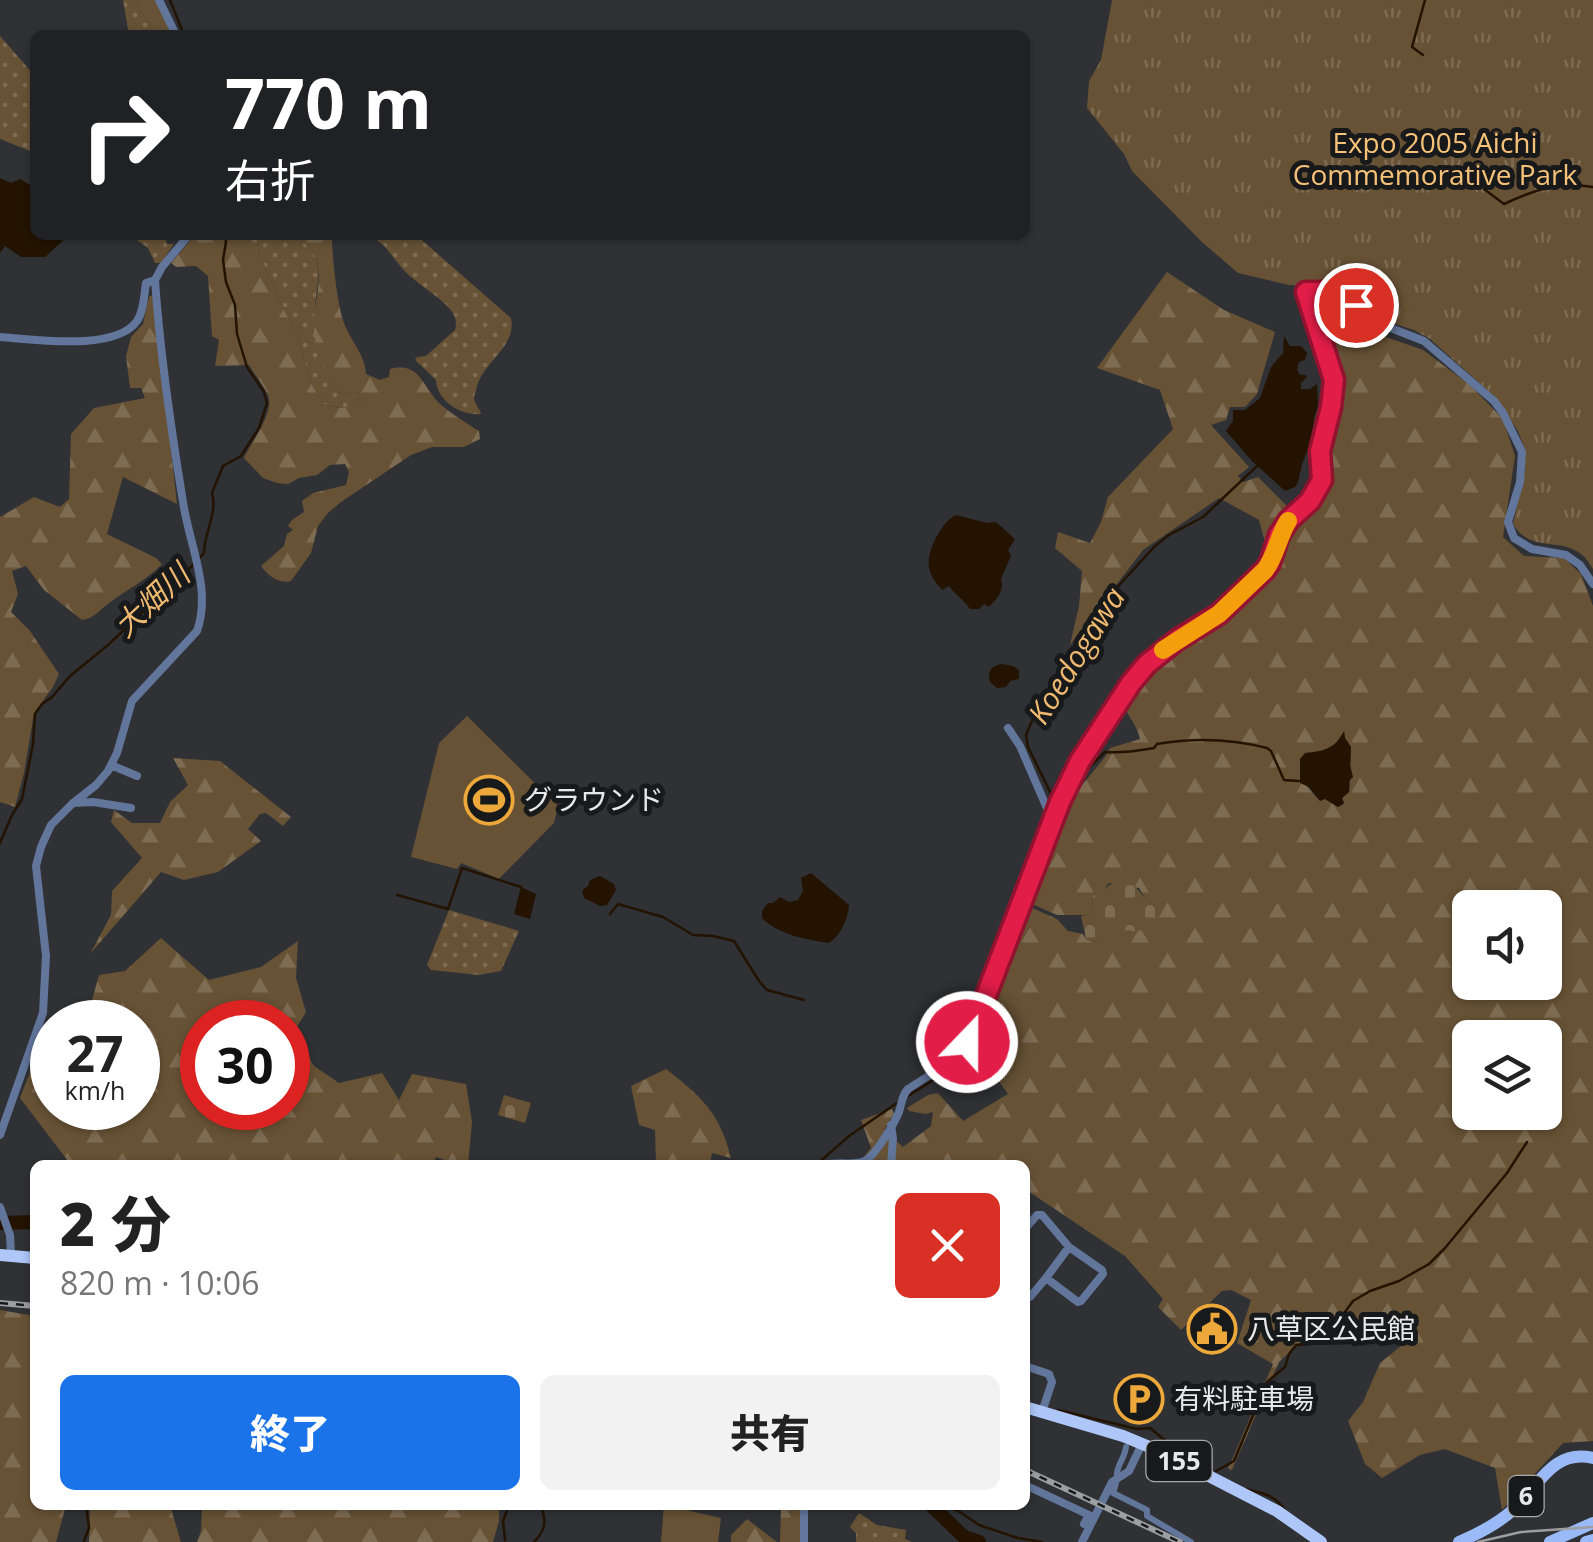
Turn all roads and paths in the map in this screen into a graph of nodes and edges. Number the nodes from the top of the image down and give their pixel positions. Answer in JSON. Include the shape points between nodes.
{"nodes":[{"id":1,"x":159,"y":0,"type":"edge"},
{"id":2,"x":174,"y":30,"type":"edge"},
{"id":3,"x":185,"y":240,"type":"edge"},
{"id":4,"x":155,"y":280,"type":"junction"},
{"id":5,"x":0,"y":337,"type":"edge"},
{"id":6,"x":1593,"y":584,"type":"edge"},
{"id":7,"x":1008,"y":728,"type":"dead end"},
{"id":8,"x":111,"y":765,"type":"junction"},
{"id":9,"x":137,"y":776,"type":"dead end"},
{"id":10,"x":73,"y":804,"type":"junction"},
{"id":11,"x":130,"y":808,"type":"dead end"},
{"id":12,"x":1054,"y":819,"type":"junction"},
{"id":13,"x":891,"y":1125,"type":"junction"},
{"id":14,"x":0,"y":1135,"type":"edge"},
{"id":15,"x":866,"y":1160,"type":"edge"},
{"id":16,"x":892,"y":1160,"type":"edge"},
{"id":17,"x":0,"y":1207,"type":"edge"},
{"id":18,"x":1030,"y":1216,"type":"edge"},
{"id":19,"x":1069,"y":1247,"type":"junction"},
{"id":20,"x":5,"y":1255,"type":"edge"},
{"id":21,"x":30,"y":1258,"type":"edge"},
{"id":22,"x":1046,"y":1278,"type":"junction"},
{"id":23,"x":1030,"y":1297,"type":"edge"},
{"id":24,"x":1030,"y":1368,"type":"edge"},
{"id":25,"x":1030,"y":1408,"type":"edge"},
{"id":26,"x":1043,"y":1408,"type":"junction"},
{"id":27,"x":1142,"y":1444,"type":"junction"},
{"id":28,"x":1126,"y":1447,"type":"dead end"},
{"id":29,"x":1592,"y":1458,"type":"edge"},
{"id":30,"x":1118,"y":1477,"type":"junction"},
{"id":31,"x":1030,"y":1487,"type":"edge"},
{"id":32,"x":804,"y":1510,"type":"edge"},
{"id":33,"x":1593,"y":1523,"type":"edge"},
{"id":34,"x":1593,"y":1540,"type":"edge"},
{"id":35,"x":804,"y":1542,"type":"edge"},
{"id":36,"x":1080,"y":1542,"type":"edge"},
{"id":37,"x":1191,"y":1542,"type":"edge"},
{"id":38,"x":1321,"y":1542,"type":"edge"},
{"id":39,"x":1459,"y":1542,"type":"edge"},
{"id":40,"x":1550,"y":1542,"type":"edge"},
{"id":41,"x":1586,"y":1542,"type":"edge"}],
"edges":[{"from":1,"to":2,"type":"street"},
{"from":3,"to":4,"type":"street"},
{"from":4,"to":5,"type":"street","via":[[146,283],[141,312],[129,330],[94,340]]},
{"from":4,"to":8,"type":"street","via":[[202,616],[197,630],[132,701]]},
{"from":6,"to":12,"type":"street","via":[[1566,555],[1514,538],[1508,522],[1522,452],[1494,401],[1424,341],[1325,292],[1306,292],[1334,380],[1317,492],[1289,520],[1265,570],[1219,614],[1139,672],[1080,761]]},
{"from":7,"to":12,"type":"street"},
{"from":8,"to":9,"type":"street"},
{"from":8,"to":10,"type":"street"},
{"from":10,"to":11,"type":"street"},
{"from":10,"to":14,"type":"street","via":[[51,825],[36,866],[46,956],[43,1013]]},
{"from":12,"to":13,"type":"street","via":[[967,1042],[908,1089]]},
{"from":13,"to":15,"type":"street"},
{"from":13,"to":16,"type":"street"},
{"from":17,"to":20,"type":"street"},
{"from":18,"to":19,"type":"street","via":[[1042,1215]]},
{"from":19,"to":22,"type":"street"},
{"from":19,"to":22,"type":"street","via":[[1103,1274],[1078,1302]]},
{"from":20,"to":21,"type":"highway"},
{"from":22,"to":23,"type":"street"},
{"from":24,"to":26,"type":"street","via":[[1050,1374]]},
{"from":25,"to":26,"type":"highway","number":"155"},
{"from":26,"to":27,"type":"highway","number":"155"},
{"from":27,"to":30,"type":"street","via":[[1130,1471]]},
{"from":27,"to":38,"type":"highway","number":"155","via":[[1277,1511]]},
{"from":28,"to":30,"type":"street"},
{"from":29,"to":39,"type":"main road","number":"6","via":[[1558,1461],[1512,1511]]},
{"from":30,"to":36,"type":"street"},
{"from":30,"to":37,"type":"street","via":[[1113,1492]]},
{"from":31,"to":36,"type":"street","via":[[1089,1515]]},
{"from":32,"to":35,"type":"street"},
{"from":33,"to":40,"type":"main road"},
{"from":34,"to":41,"type":"main road"}]}
